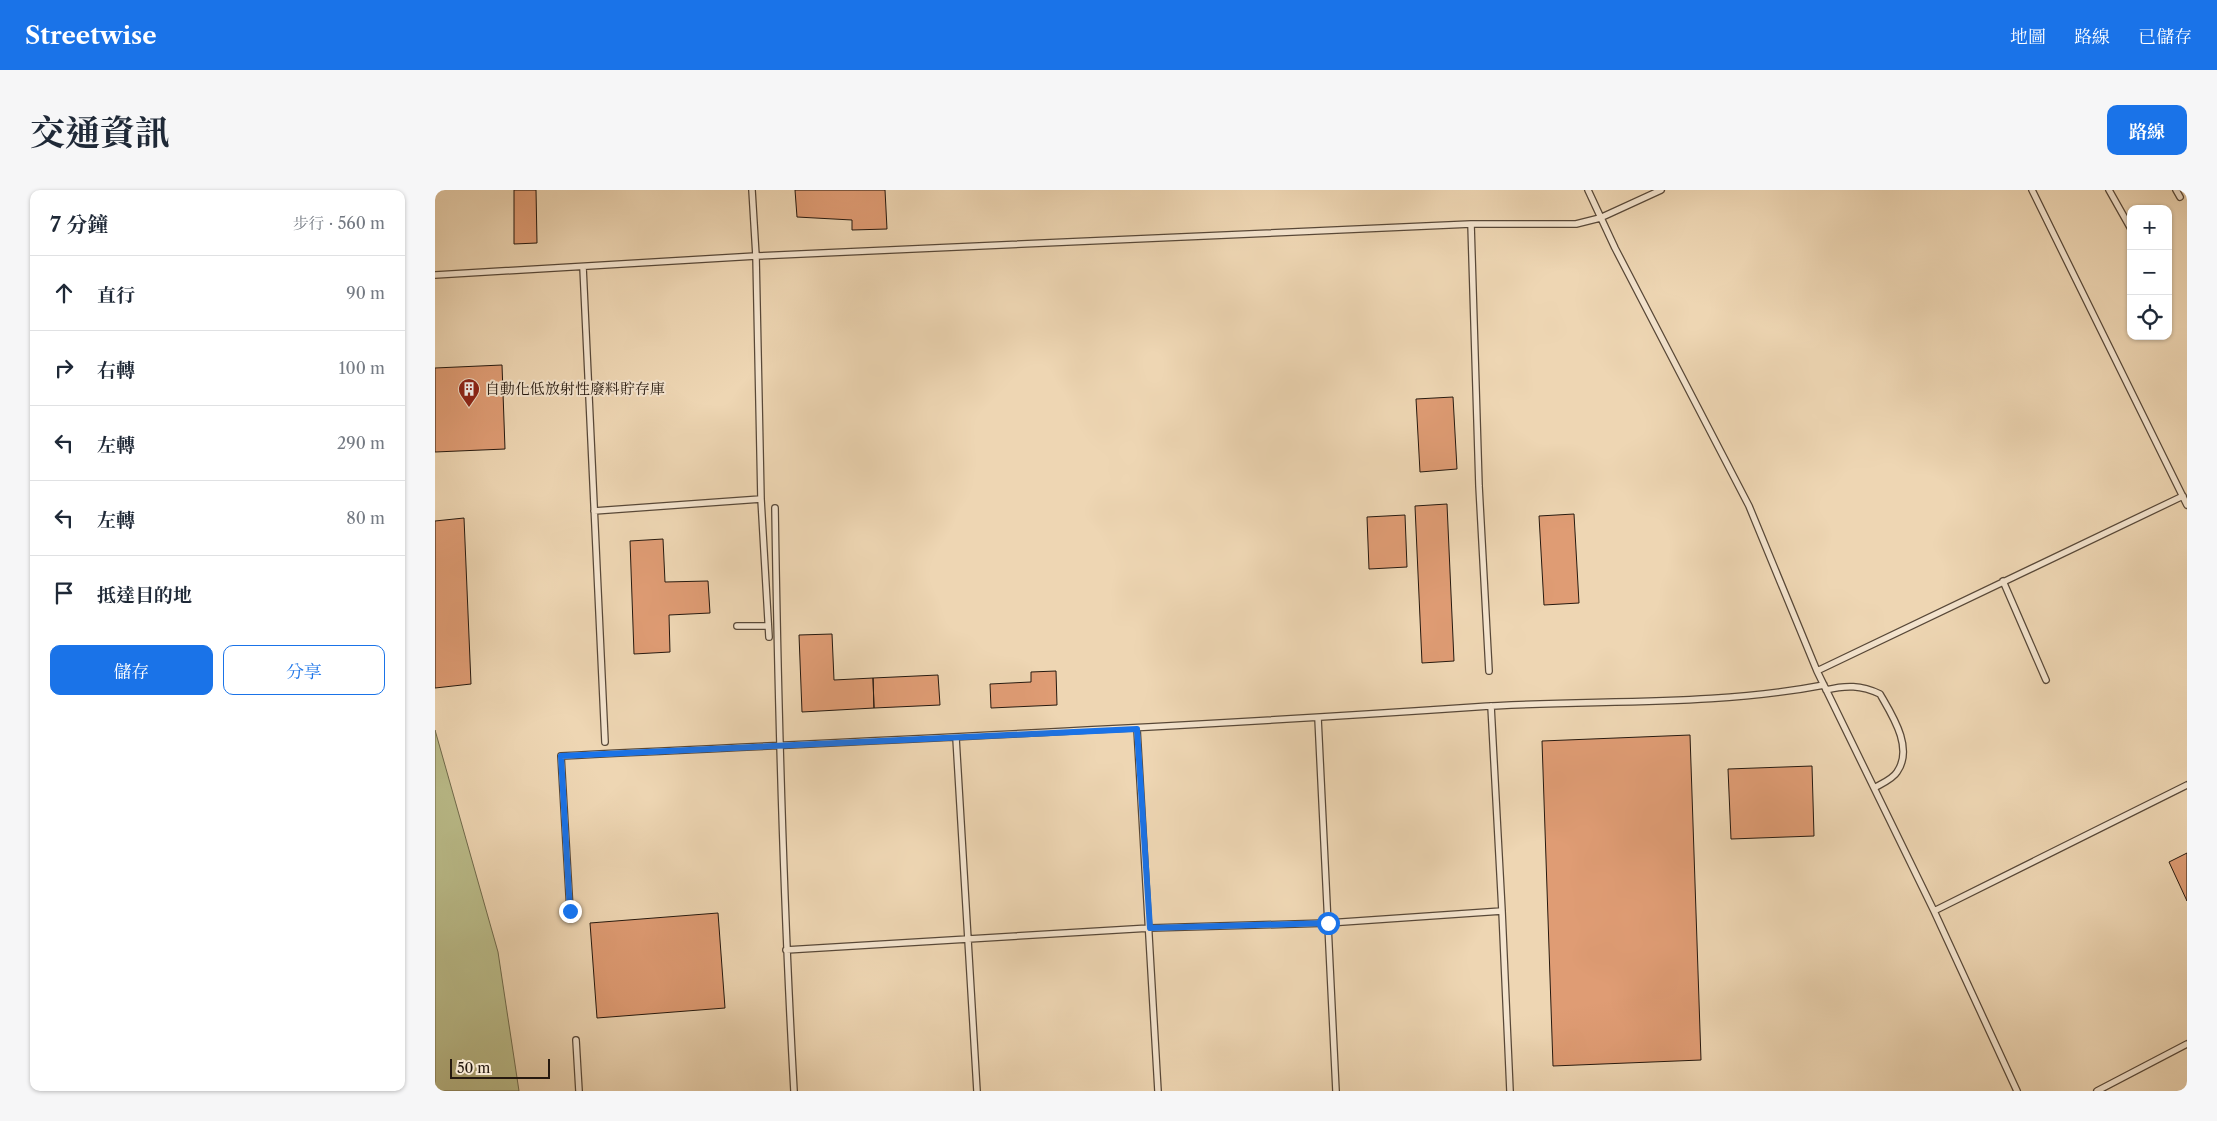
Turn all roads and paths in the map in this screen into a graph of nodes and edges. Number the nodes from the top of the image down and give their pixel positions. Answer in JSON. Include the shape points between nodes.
{"nodes":[{"id":1,"x":752,"y":190,"type":"edge"},
{"id":2,"x":1588,"y":190,"type":"edge"},
{"id":3,"x":1661,"y":190,"type":"edge"},
{"id":4,"x":2032,"y":190,"type":"edge"},
{"id":5,"x":2109,"y":190,"type":"edge"},
{"id":6,"x":2176,"y":190,"type":"edge"},
{"id":7,"x":2180,"y":197,"type":"dead end"},
{"id":8,"x":1600,"y":218,"type":"junction"},
{"id":9,"x":2127,"y":222,"type":"edge"},
{"id":10,"x":1471,"y":224,"type":"junction"},
{"id":11,"x":756,"y":256,"type":"junction"},
{"id":12,"x":583,"y":267,"type":"junction"},
{"id":13,"x":435,"y":276,"type":"edge"},
{"id":14,"x":2183,"y":496,"type":"junction"},
{"id":15,"x":761,"y":499,"type":"junction"},
{"id":16,"x":2187,"y":506,"type":"edge"},
{"id":17,"x":775,"y":508,"type":"dead end"},
{"id":18,"x":594,"y":511,"type":"junction"},
{"id":19,"x":2003,"y":581,"type":"junction"},
{"id":20,"x":737,"y":626,"type":"dead end"},
{"id":21,"x":768,"y":626,"type":"junction"},
{"id":22,"x":769,"y":637,"type":"dead end"},
{"id":23,"x":1489,"y":671,"type":"dead end"},
{"id":24,"x":1817,"y":672,"type":"junction"},
{"id":25,"x":2046,"y":680,"type":"dead end"},
{"id":26,"x":1825,"y":688,"type":"junction"},
{"id":27,"x":1491,"y":706,"type":"junction"},
{"id":28,"x":1318,"y":718,"type":"junction"},
{"id":29,"x":1137,"y":729,"type":"junction"},
{"id":30,"x":956,"y":738,"type":"junction"},
{"id":31,"x":605,"y":742,"type":"dead end"},
{"id":32,"x":779,"y":745,"type":"junction"},
{"id":33,"x":2187,"y":786,"type":"edge"},
{"id":34,"x":1874,"y":788,"type":"junction"},
{"id":35,"x":570,"y":911,"type":"dead end"},
{"id":36,"x":1502,"y":911,"type":"junction"},
{"id":37,"x":1934,"y":911,"type":"junction"},
{"id":38,"x":1328,"y":923,"type":"junction"},
{"id":39,"x":1150,"y":928,"type":"junction"},
{"id":40,"x":969,"y":939,"type":"junction"},
{"id":41,"x":786,"y":950,"type":"junction"},
{"id":42,"x":576,"y":1040,"type":"dead end"},
{"id":43,"x":2187,"y":1044,"type":"edge"},
{"id":44,"x":579,"y":1091,"type":"edge"},
{"id":45,"x":794,"y":1091,"type":"edge"},
{"id":46,"x":977,"y":1091,"type":"edge"},
{"id":47,"x":1158,"y":1091,"type":"edge"},
{"id":48,"x":1336,"y":1091,"type":"edge"},
{"id":49,"x":1510,"y":1091,"type":"edge"},
{"id":50,"x":2017,"y":1091,"type":"edge"},
{"id":51,"x":2097,"y":1091,"type":"edge"}],
"edges":[{"from":1,"to":11,"type":"lane"},
{"from":2,"to":8,"type":"lane"},
{"from":3,"to":8,"type":"lane"},
{"from":4,"to":14,"type":"lane"},
{"from":5,"to":9,"type":"lane"},
{"from":6,"to":7,"type":"lane"},
{"from":8,"to":10,"type":"lane","via":[[1576,224]]},
{"from":8,"to":24,"type":"lane","via":[[1749,506]]},
{"from":10,"to":11,"type":"lane"},
{"from":10,"to":23,"type":"lane","via":[[1479,486]]},
{"from":11,"to":12,"type":"lane"},
{"from":11,"to":15,"type":"lane"},
{"from":12,"to":13,"type":"lane"},
{"from":12,"to":18,"type":"lane"},
{"from":14,"to":16,"type":"lane"},
{"from":14,"to":19,"type":"lane"},
{"from":15,"to":18,"type":"lane"},
{"from":15,"to":21,"type":"lane"},
{"from":17,"to":32,"type":"lane"},
{"from":18,"to":31,"type":"lane"},
{"from":19,"to":24,"type":"lane"},
{"from":19,"to":25,"type":"lane"},
{"from":20,"to":21,"type":"lane"},
{"from":21,"to":22,"type":"lane"},
{"from":24,"to":26,"type":"lane"},
{"from":26,"to":27,"type":"lane","via":[[1696,699]]},
{"from":26,"to":34,"type":"lane"},
{"from":26,"to":34,"type":"lane","via":[[1864,687],[1880,694],[1901,734],[1903,756],[1897,773]]},
{"from":27,"to":28,"type":"lane"},
{"from":27,"to":36,"type":"lane"},
{"from":28,"to":29,"type":"lane"},
{"from":28,"to":38,"type":"lane"},
{"from":29,"to":30,"type":"lane"},
{"from":29,"to":39,"type":"lane"},
{"from":30,"to":32,"type":"lane"},
{"from":30,"to":40,"type":"lane"},
{"from":32,"to":35,"type":"lane","via":[[561,756]]},
{"from":32,"to":41,"type":"lane"},
{"from":33,"to":37,"type":"lane"},
{"from":34,"to":37,"type":"lane"},
{"from":36,"to":38,"type":"lane"},
{"from":36,"to":49,"type":"lane"},
{"from":37,"to":50,"type":"lane"},
{"from":38,"to":39,"type":"lane"},
{"from":38,"to":48,"type":"lane"},
{"from":39,"to":40,"type":"lane"},
{"from":39,"to":47,"type":"lane"},
{"from":40,"to":41,"type":"lane"},
{"from":40,"to":46,"type":"lane"},
{"from":41,"to":45,"type":"lane"},
{"from":42,"to":44,"type":"lane"},
{"from":43,"to":51,"type":"lane"}]}
